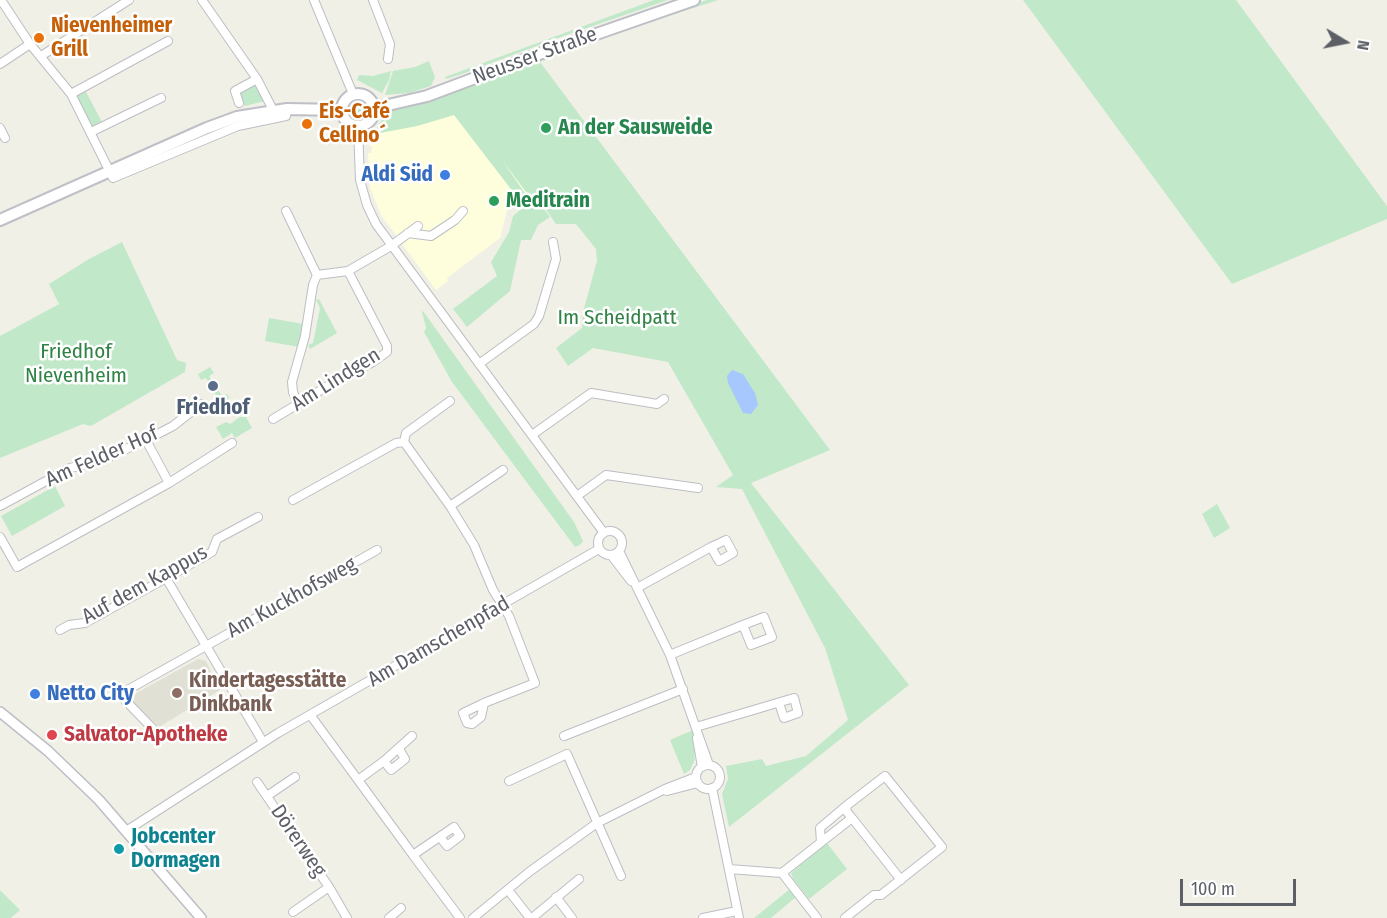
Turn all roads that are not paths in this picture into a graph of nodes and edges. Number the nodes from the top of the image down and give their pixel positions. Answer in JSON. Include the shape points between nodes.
{"nodes":[{"id":1,"x":1,"y":0,"type":"edge"},
{"id":2,"x":129,"y":0,"type":"edge"},
{"id":3,"x":202,"y":0,"type":"edge"},
{"id":4,"x":314,"y":0,"type":"edge"},
{"id":5,"x":373,"y":0,"type":"edge"},
{"id":6,"x":694,"y":0,"type":"edge"},
{"id":7,"x":168,"y":41,"type":"dead end"},
{"id":8,"x":30,"y":44,"type":"junction"},
{"id":9,"x":41,"y":56,"type":"junction"},
{"id":10,"x":388,"y":59,"type":"dead end"},
{"id":11,"x":0,"y":64,"type":"edge"},
{"id":12,"x":257,"y":79,"type":"junction"},
{"id":13,"x":71,"y":94,"type":"junction"},
{"id":14,"x":353,"y":94,"type":"junction"},
{"id":15,"x":161,"y":98,"type":"dead end"},
{"id":16,"x":239,"y":103,"type":"dead end"},
{"id":17,"x":375,"y":108,"type":"junction"},
{"id":18,"x":287,"y":109,"type":"junction"},
{"id":19,"x":273,"y":110,"type":"junction"},
{"id":20,"x":342,"y":110,"type":"junction"},
{"id":21,"x":358,"y":127,"type":"junction"},
{"id":22,"x":0,"y":128,"type":"edge"},
{"id":23,"x":92,"y":132,"type":"junction"},
{"id":24,"x":5,"y":138,"type":"dead end"},
{"id":25,"x":109,"y":171,"type":"junction"},
{"id":26,"x":286,"y":211,"type":"dead end"},
{"id":27,"x":463,"y":211,"type":"dead end"},
{"id":28,"x":0,"y":220,"type":"edge"},
{"id":29,"x":417,"y":226,"type":"dead end"},
{"id":30,"x":408,"y":233,"type":"junction"},
{"id":31,"x":553,"y":242,"type":"dead end"},
{"id":32,"x":391,"y":246,"type":"junction"},
{"id":33,"x":348,"y":271,"type":"junction"},
{"id":34,"x":317,"y":275,"type":"junction"},
{"id":35,"x":479,"y":364,"type":"junction"},
{"id":36,"x":664,"y":399,"type":"dead end"},
{"id":37,"x":450,"y":401,"type":"dead end"},
{"id":38,"x":201,"y":404,"type":"dead end"},
{"id":39,"x":298,"y":404,"type":"junction"},
{"id":40,"x":273,"y":419,"type":"dead end"},
{"id":41,"x":532,"y":435,"type":"junction"},
{"id":42,"x":146,"y":440,"type":"junction"},
{"id":43,"x":404,"y":442,"type":"junction"},
{"id":44,"x":232,"y":443,"type":"dead end"},
{"id":45,"x":503,"y":470,"type":"dead end"},
{"id":46,"x":169,"y":483,"type":"junction"},
{"id":47,"x":698,"y":488,"type":"dead end"},
{"id":48,"x":577,"y":496,"type":"junction"},
{"id":49,"x":293,"y":500,"type":"dead end"},
{"id":50,"x":0,"y":506,"type":"edge"},
{"id":51,"x":450,"y":506,"type":"junction"},
{"id":52,"x":258,"y":517,"type":"dead end"},
{"id":53,"x":603,"y":533,"type":"junction"},
{"id":54,"x":0,"y":537,"type":"edge"},
{"id":55,"x":711,"y":548,"type":"dead end"},
{"id":56,"x":600,"y":549,"type":"junction"},
{"id":57,"x":377,"y":550,"type":"dead end"},
{"id":58,"x":615,"y":553,"type":"junction"},
{"id":59,"x":166,"y":578,"type":"junction"},
{"id":60,"x":636,"y":586,"type":"junction"},
{"id":61,"x":502,"y":605,"type":"junction"},
{"id":62,"x":742,"y":625,"type":"dead end"},
{"id":63,"x":60,"y":630,"type":"dead end"},
{"id":64,"x":207,"y":646,"type":"junction"},
{"id":65,"x":670,"y":655,"type":"junction"},
{"id":66,"x":683,"y":688,"type":"junction"},
{"id":67,"x":484,"y":703,"type":"dead end"},
{"id":68,"x":779,"y":703,"type":"dead end"},
{"id":69,"x":0,"y":712,"type":"edge"},
{"id":70,"x":311,"y":716,"type":"junction"},
{"id":71,"x":696,"y":727,"type":"junction"},
{"id":72,"x":155,"y":731,"type":"dead end"},
{"id":73,"x":412,"y":736,"type":"dead end"},
{"id":74,"x":564,"y":736,"type":"dead end"},
{"id":75,"x":263,"y":742,"type":"junction"},
{"id":76,"x":706,"y":766,"type":"junction"},
{"id":77,"x":295,"y":777,"type":"dead end"},
{"id":78,"x":358,"y":780,"type":"junction"},
{"id":79,"x":697,"y":780,"type":"junction"},
{"id":80,"x":509,"y":781,"type":"dead end"},
{"id":81,"x":257,"y":782,"type":"dead end"},
{"id":82,"x":712,"y":788,"type":"junction"},
{"id":83,"x":267,"y":796,"type":"junction"},
{"id":84,"x":846,"y":806,"type":"junction"},
{"id":85,"x":852,"y":818,"type":"junction"},
{"id":86,"x":597,"y":823,"type":"junction"},
{"id":87,"x":126,"y":831,"type":"junction"},
{"id":88,"x":440,"y":837,"type":"dead end"},
{"id":89,"x":821,"y":842,"type":"junction"},
{"id":90,"x":413,"y":855,"type":"junction"},
{"id":91,"x":729,"y":869,"type":"junction"},
{"id":92,"x":782,"y":873,"type":"junction"},
{"id":93,"x":621,"y":876,"type":"dead end"},
{"id":94,"x":579,"y":879,"type":"dead end"},
{"id":95,"x":901,"y":880,"type":"junction"},
{"id":96,"x":329,"y":887,"type":"junction"},
{"id":97,"x":508,"y":890,"type":"junction"},
{"id":98,"x":556,"y":897,"type":"junction"},
{"id":99,"x":401,"y":908,"type":"dead end"},
{"id":100,"x":293,"y":912,"type":"dead end"},
{"id":101,"x":738,"y":915,"type":"edge"},
{"id":102,"x":201,"y":918,"type":"edge"},
{"id":103,"x":347,"y":918,"type":"edge"},
{"id":104,"x":389,"y":918,"type":"edge"},
{"id":105,"x":460,"y":918,"type":"edge"},
{"id":106,"x":473,"y":918,"type":"edge"},
{"id":107,"x":531,"y":918,"type":"edge"},
{"id":108,"x":572,"y":918,"type":"edge"},
{"id":109,"x":707,"y":918,"type":"edge"},
{"id":110,"x":817,"y":918,"type":"edge"},
{"id":111,"x":845,"y":918,"type":"edge"}],
"edges":[{"from":1,"to":8,"type":"street"},
{"from":2,"to":9,"type":"street"},
{"from":3,"to":12,"type":"street"},
{"from":4,"to":14,"type":"street"},
{"from":5,"to":10,"type":"street","via":[[390,44]]},
{"from":6,"to":17,"type":"main road","name":"Neusser Straße","via":[[426,96]]},
{"from":7,"to":13,"type":"street"},
{"from":8,"to":9,"type":"street"},
{"from":8,"to":11,"type":"street"},
{"from":9,"to":13,"type":"street"},
{"from":12,"to":16,"type":"street","via":[[235,92]]},
{"from":12,"to":19,"type":"street"},
{"from":13,"to":23,"type":"street"},
{"from":14,"to":17,"type":"main road","via":[[369,97]]},
{"from":14,"to":20,"type":"main road"},
{"from":15,"to":23,"type":"street"},
{"from":17,"to":21,"type":"main road","via":[[371,121]]},
{"from":18,"to":19,"type":"main road"},
{"from":18,"to":20,"type":"main road"},
{"from":18,"to":25,"type":"street","via":[[286,116],[238,126],[116,178]]},
{"from":19,"to":25,"type":"main road","via":[[225,121]]},
{"from":20,"to":21,"type":"main road","via":[[346,122]]},
{"from":21,"to":32,"type":"street","via":[[363,195]]},
{"from":22,"to":24,"type":"street"},
{"from":23,"to":25,"type":"street"},
{"from":25,"to":28,"type":"main road"},
{"from":26,"to":34,"type":"street"},
{"from":27,"to":30,"type":"street","via":[[431,236]]},
{"from":29,"to":30,"type":"street"},
{"from":30,"to":32,"type":"street"},
{"from":31,"to":35,"type":"street","via":[[556,259],[539,316],[534,324]]},
{"from":32,"to":33,"type":"street"},
{"from":32,"to":35,"type":"street"},
{"from":33,"to":34,"type":"street"},
{"from":33,"to":39,"type":"street","name":"Am Lindgen","via":[[387,352]]},
{"from":34,"to":39,"type":"street","via":[[292,382]]},
{"from":35,"to":41,"type":"street"},
{"from":36,"to":41,"type":"street","via":[[657,404],[591,393]]},
{"from":37,"to":43,"type":"street","via":[[406,433]]},
{"from":38,"to":42,"type":"street","name":"Am Felder Hof","via":[[173,426]]},
{"from":39,"to":40,"type":"street","name":"Am Lindgen"},
{"from":41,"to":48,"type":"street"},
{"from":42,"to":46,"type":"street"},
{"from":42,"to":50,"type":"street","name":"Am Felder Hof","via":[[100,461],[69,468]]},
{"from":43,"to":49,"type":"street"},
{"from":43,"to":51,"type":"street"},
{"from":44,"to":46,"type":"street"},
{"from":45,"to":51,"type":"street"},
{"from":46,"to":54,"type":"street","via":[[17,567]]},
{"from":47,"to":48,"type":"street","via":[[606,475]]},
{"from":48,"to":53,"type":"street"},
{"from":51,"to":61,"type":"street","via":[[474,545]]},
{"from":52,"to":59,"type":"street","name":"Auf dem Kappus","via":[[217,539],[212,552]]},
{"from":53,"to":56,"type":"street"},
{"from":53,"to":58,"type":"street","via":[[611,532],[622,541]]},
{"from":55,"to":60,"type":"street"},
{"from":56,"to":58,"type":"street","via":[[604,554]]},
{"from":56,"to":61,"type":"street","name":"Am Damschenpfad"},
{"from":57,"to":64,"type":"street","name":"Am Kuckhofsweg"},
{"from":58,"to":60,"type":"street"},
{"from":59,"to":63,"type":"street","name":"Auf dem Kappus","via":[[85,622]]},
{"from":59,"to":64,"type":"street"},
{"from":60,"to":65,"type":"street"},
{"from":61,"to":67,"type":"street","via":[[535,683]]},
{"from":61,"to":70,"type":"street","name":"Am Damschenpfad"},
{"from":62,"to":65,"type":"street"},
{"from":64,"to":72,"type":"street","name":"Am Kuckhofsweg","via":[[124,692],[124,699]]},
{"from":64,"to":75,"type":"street"},
{"from":65,"to":66,"type":"street"},
{"from":66,"to":71,"type":"street"},
{"from":66,"to":74,"type":"street"},
{"from":68,"to":71,"type":"street"},
{"from":69,"to":87,"type":"street","via":[[78,778]]},
{"from":70,"to":75,"type":"street","name":"Am Damschenpfad"},
{"from":70,"to":78,"type":"street"},
{"from":71,"to":76,"type":"street"},
{"from":73,"to":78,"type":"street"},
{"from":75,"to":87,"type":"street","name":"Am Damschenpfad"},
{"from":76,"to":79,"type":"street"},
{"from":76,"to":82,"type":"street","via":[[717,768],[720,776]]},
{"from":77,"to":83,"type":"street","name":"Dörerweg"},
{"from":78,"to":90,"type":"street"},
{"from":79,"to":82,"type":"street","via":[[704,788]]},
{"from":79,"to":86,"type":"street","via":[[660,792]]},
{"from":80,"to":86,"type":"street","via":[[567,754]]},
{"from":81,"to":83,"type":"street","name":"Dörerweg"},
{"from":82,"to":91,"type":"street"},
{"from":83,"to":96,"type":"street","name":"Dörerweg"},
{"from":84,"to":85,"type":"street"},
{"from":84,"to":89,"type":"street","via":[[820,828]]},
{"from":84,"to":95,"type":"street","via":[[885,776],[942,847]]},
{"from":85,"to":89,"type":"street"},
{"from":85,"to":95,"type":"street"},
{"from":86,"to":93,"type":"street"},
{"from":86,"to":97,"type":"street"},
{"from":87,"to":102,"type":"street"},
{"from":88,"to":90,"type":"street"},
{"from":89,"to":92,"type":"street"},
{"from":90,"to":105,"type":"street"},
{"from":91,"to":92,"type":"street"},
{"from":91,"to":101,"type":"street"},
{"from":92,"to":110,"type":"street"},
{"from":94,"to":98,"type":"street"},
{"from":95,"to":111,"type":"street"},
{"from":96,"to":100,"type":"street","name":"Dörerweg"},
{"from":96,"to":103,"type":"street","name":"Dörerweg"},
{"from":97,"to":106,"type":"street"},
{"from":97,"to":107,"type":"street"},
{"from":98,"to":107,"type":"street"},
{"from":98,"to":108,"type":"street"},
{"from":99,"to":104,"type":"street"},
{"from":101,"to":109,"type":"street"}]}
